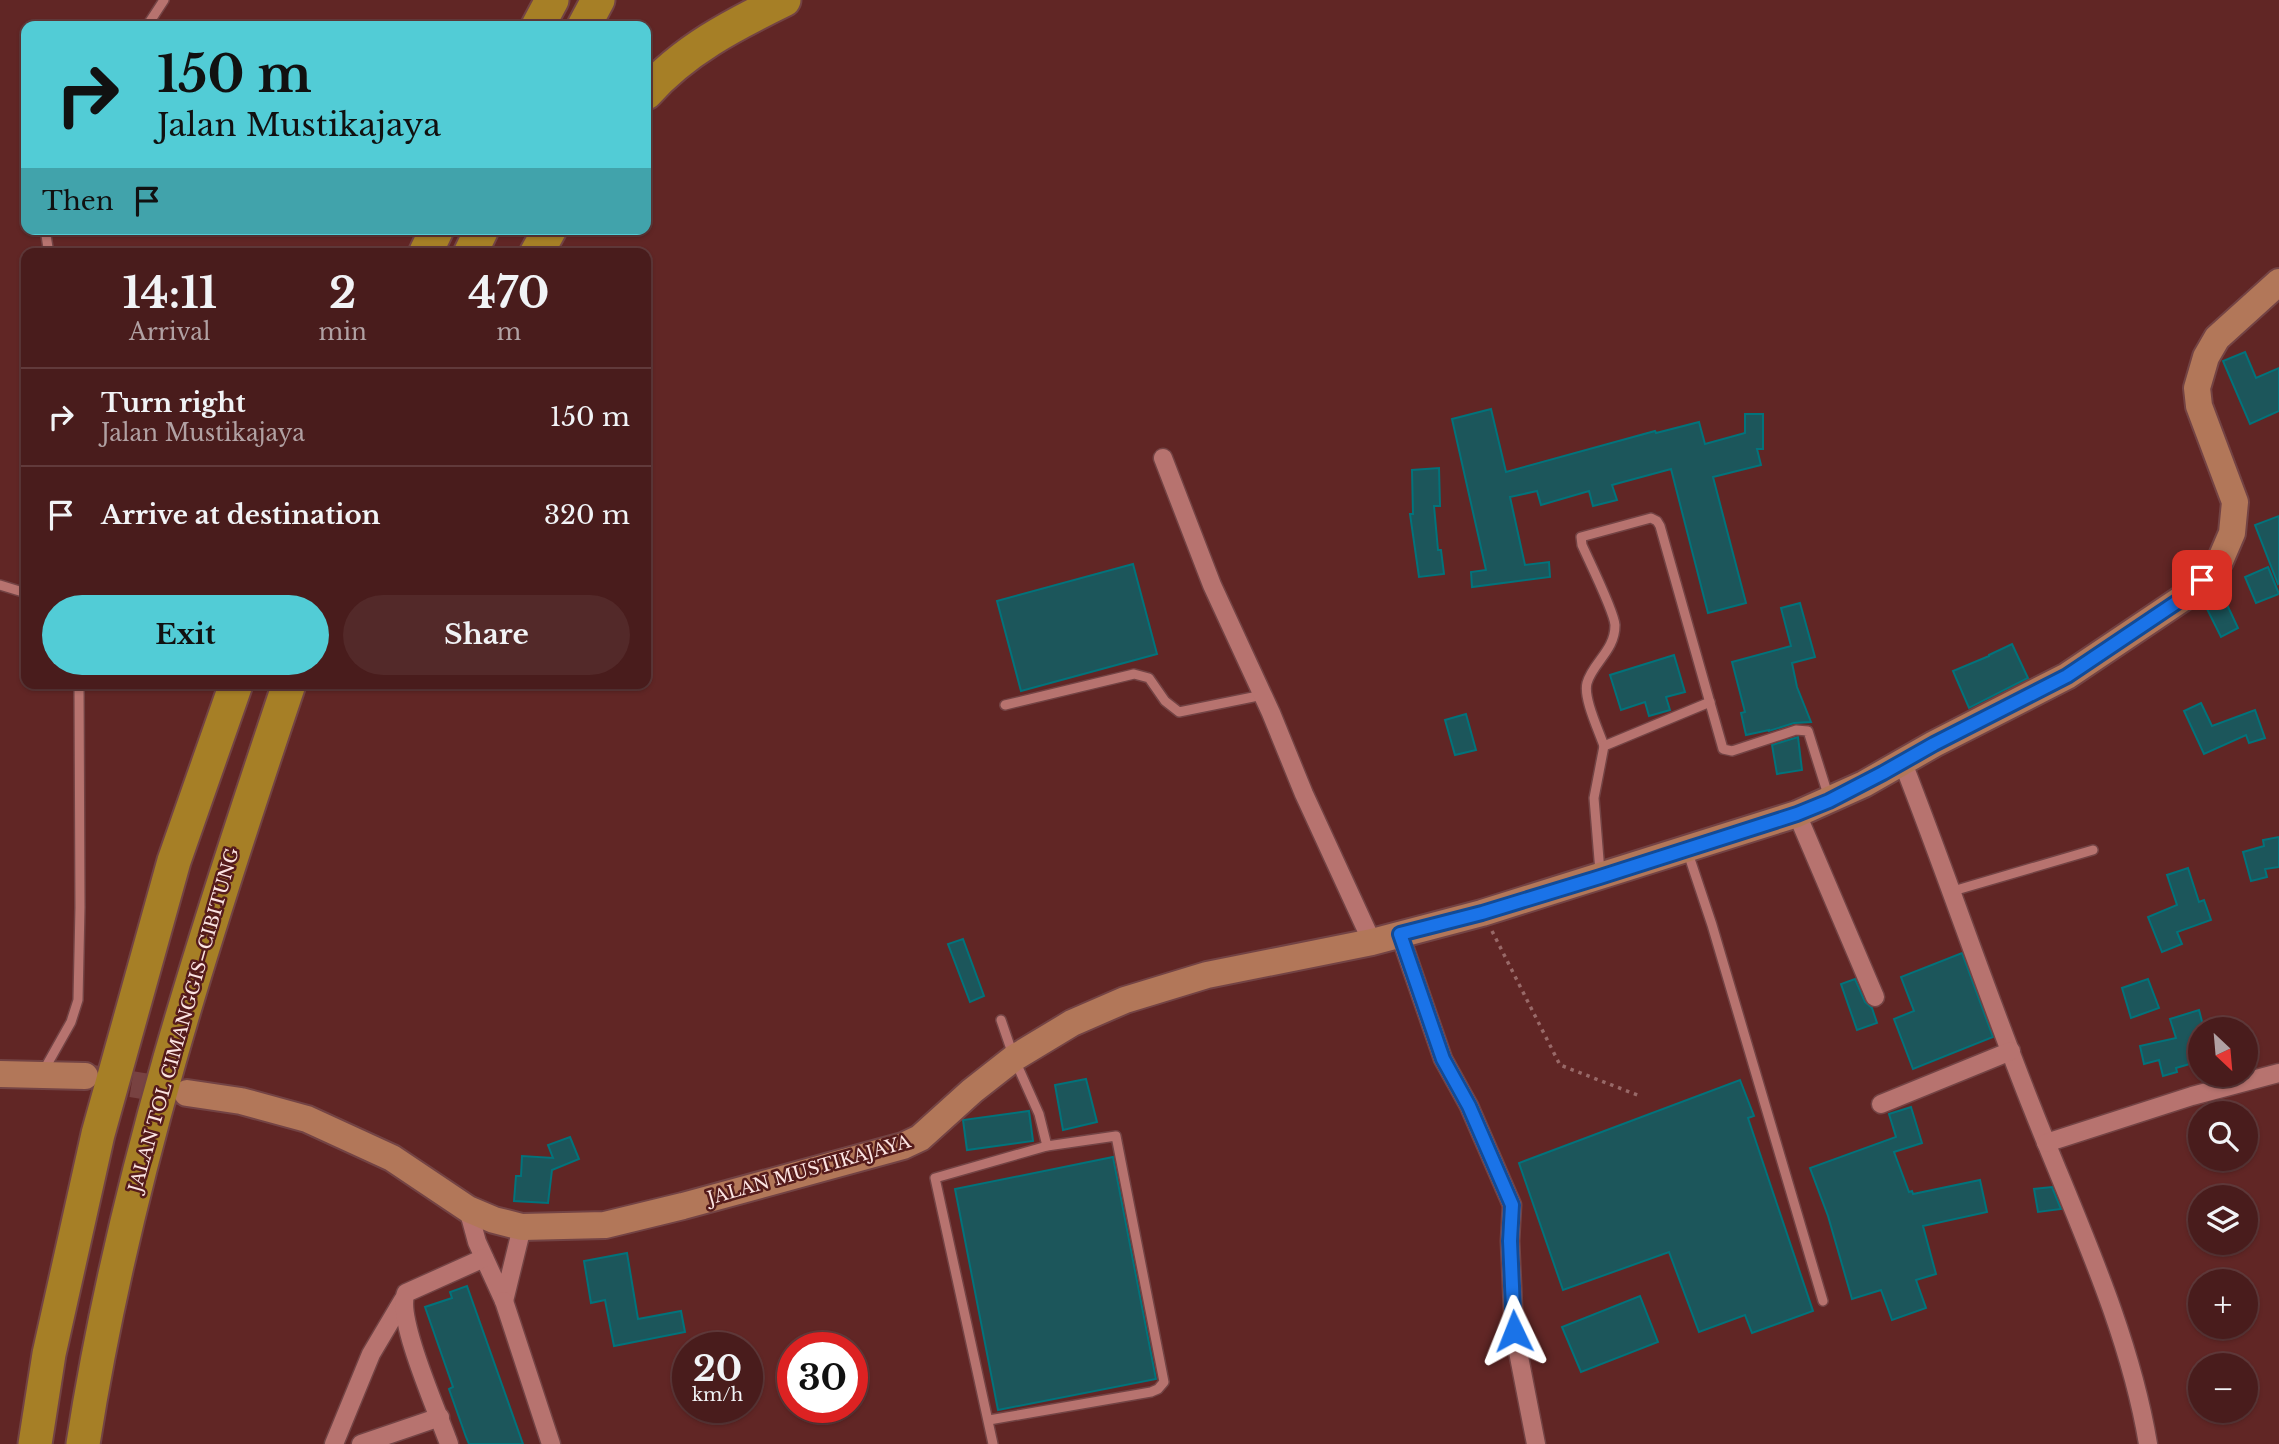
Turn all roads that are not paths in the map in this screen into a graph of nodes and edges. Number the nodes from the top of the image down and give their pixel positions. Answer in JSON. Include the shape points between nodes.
{"nodes":[{"id":1,"x":164,"y":0,"type":"edge"},
{"id":2,"x":527,"y":0,"type":"edge"},
{"id":3,"x":552,"y":0,"type":"edge"},
{"id":4,"x":598,"y":0,"type":"edge"},
{"id":5,"x":784,"y":0,"type":"edge"},
{"id":6,"x":150,"y":21,"type":"edge"},
{"id":7,"x":519,"y":21,"type":"edge"},
{"id":8,"x":541,"y":21,"type":"edge"},
{"id":9,"x":587,"y":21,"type":"edge"},
{"id":10,"x":651,"y":88,"type":"edge"},
{"id":11,"x":2279,"y":282,"type":"edge"},
{"id":12,"x":1163,"y":458,"type":"dead end"},
{"id":13,"x":0,"y":585,"type":"edge"},
{"id":14,"x":21,"y":591,"type":"edge"},
{"id":15,"x":79,"y":689,"type":"edge"},
{"id":16,"x":234,"y":689,"type":"edge"},
{"id":17,"x":287,"y":689,"type":"edge"},
{"id":18,"x":1262,"y":695,"type":"junction"},
{"id":19,"x":1710,"y":702,"type":"junction"},
{"id":20,"x":1005,"y":705,"type":"dead end"},
{"id":21,"x":1604,"y":746,"type":"junction"},
{"id":22,"x":1903,"y":763,"type":"junction"},
{"id":23,"x":1829,"y":801,"type":"junction"},
{"id":24,"x":1797,"y":814,"type":"junction"},
{"id":25,"x":1686,"y":849,"type":"junction"},
{"id":26,"x":2093,"y":850,"type":"dead end"},
{"id":27,"x":1600,"y":877,"type":"junction"},
{"id":28,"x":1952,"y":891,"type":"junction"},
{"id":29,"x":1400,"y":934,"type":"junction"},
{"id":30,"x":1372,"y":942,"type":"junction"},
{"id":31,"x":1875,"y":997,"type":"dead end"},
{"id":32,"x":1001,"y":1020,"type":"dead end"},
{"id":33,"x":2011,"y":1051,"type":"junction"},
{"id":34,"x":1014,"y":1058,"type":"junction"},
{"id":35,"x":2279,"y":1073,"type":"edge"},
{"id":36,"x":0,"y":1074,"type":"edge"},
{"id":37,"x":42,"y":1075,"type":"junction"},
{"id":38,"x":85,"y":1076,"type":"tunnel mouth"},
{"id":39,"x":187,"y":1093,"type":"tunnel mouth"},
{"id":40,"x":1881,"y":1104,"type":"dead end"},
{"id":41,"x":2046,"y":1143,"type":"junction"},
{"id":42,"x":1047,"y":1146,"type":"junction"},
{"id":43,"x":468,"y":1209,"type":"junction"},
{"id":44,"x":522,"y":1227,"type":"junction"},
{"id":45,"x":484,"y":1258,"type":"junction"},
{"id":46,"x":403,"y":1300,"type":"junction"},
{"id":47,"x":504,"y":1301,"type":"junction"},
{"id":48,"x":1824,"y":1301,"type":"dead end"},
{"id":49,"x":440,"y":1418,"type":"junction"},
{"id":50,"x":989,"y":1420,"type":"junction"},
{"id":51,"x":35,"y":1444,"type":"edge"},
{"id":52,"x":83,"y":1444,"type":"edge"},
{"id":53,"x":334,"y":1444,"type":"edge"},
{"id":54,"x":361,"y":1444,"type":"edge"},
{"id":55,"x":449,"y":1444,"type":"edge"},
{"id":56,"x":551,"y":1444,"type":"edge"},
{"id":57,"x":993,"y":1444,"type":"edge"},
{"id":58,"x":1536,"y":1444,"type":"edge"},
{"id":59,"x":2148,"y":1444,"type":"edge"}],
"edges":[{"from":1,"to":6,"type":"lane"},
{"from":2,"to":7,"type":"highway"},
{"from":3,"to":8,"type":"highway"},
{"from":4,"to":9,"type":"highway"},
{"from":5,"to":10,"type":"highway","via":[[692,50]]},
{"from":11,"to":22,"type":"street","name":"JALAN MUSTIKAJAYA","via":[[2217,338],[2197,388],[2199,406],[2235,502],[2232,533],[2220,561],[2183,598],[2067,676]]},
{"from":12,"to":18,"type":"street","via":[[1212,585]]},
{"from":13,"to":14,"type":"lane"},
{"from":15,"to":37,"type":"lane","via":[[78,1000]]},
{"from":16,"to":51,"type":"highway","via":[[174,861],[97,1134],[49,1354]]},
{"from":17,"to":52,"type":"highway","name":"JALAN TOL CIMANGGIS–CIBITUNG","via":[[226,871],[144,1147],[96,1361]]},
{"from":18,"to":20,"type":"lane","via":[[1179,712],[1149,677],[1134,674]]},
{"from":18,"to":30,"type":"street"},
{"from":19,"to":21,"type":"lane"},
{"from":19,"to":21,"type":"lane","via":[[1657,520],[1586,534],[1581,537],[1582,545],[1615,621],[1614,637],[1587,682]]},
{"from":19,"to":23,"type":"lane","via":[[1723,749],[1732,751],[1796,730],[1808,731]]},
{"from":21,"to":27,"type":"lane","via":[[1594,798]]},
{"from":22,"to":23,"type":"street","name":"JALAN MUSTIKAJAYA"},
{"from":22,"to":28,"type":"street"},
{"from":23,"to":24,"type":"street","name":"JALAN MUSTIKAJAYA"},
{"from":24,"to":25,"type":"street","name":"JALAN MUSTIKAJAYA"},
{"from":24,"to":31,"type":"street"},
{"from":25,"to":27,"type":"street","name":"JALAN MUSTIKAJAYA"},
{"from":25,"to":48,"type":"lane"},
{"from":26,"to":28,"type":"lane"},
{"from":27,"to":29,"type":"street","name":"JALAN MUSTIKAJAYA"},
{"from":28,"to":33,"type":"street"},
{"from":29,"to":30,"type":"street","name":"JALAN MUSTIKAJAYA"},
{"from":29,"to":58,"type":"street","via":[[1443,1059],[1512,1205],[1514,1331]]},
{"from":30,"to":34,"type":"street","name":"JALAN MUSTIKAJAYA","via":[[1207,975],[1125,1000],[1072,1023]]},
{"from":32,"to":34,"type":"lane"},
{"from":33,"to":40,"type":"street"},
{"from":33,"to":41,"type":"street"},
{"from":34,"to":42,"type":"lane","via":[[1039,1114]]},
{"from":34,"to":44,"type":"street","name":"JALAN MUSTIKAJAYA","via":[[920,1138],[903,1146],[605,1225]]},
{"from":35,"to":41,"type":"street"},
{"from":36,"to":37,"type":"street"},
{"from":37,"to":38,"type":"street"},
{"from":39,"to":43,"type":"street","name":"JALAN MUSTIKAJAYA","via":[[241,1101],[307,1119],[392,1158]]},
{"from":41,"to":59,"type":"street","via":[[2130,1365]]},
{"from":42,"to":50,"type":"lane","via":[[935,1178]]},
{"from":42,"to":50,"type":"lane","via":[[1116,1136],[1164,1382],[1151,1392]]},
{"from":43,"to":44,"type":"street","name":"JALAN MUSTIKAJAYA"},
{"from":43,"to":45,"type":"street"},
{"from":44,"to":47,"type":"street"},
{"from":45,"to":46,"type":"street","via":[[406,1293]]},
{"from":45,"to":47,"type":"street"},
{"from":46,"to":49,"type":"street","via":[[408,1332]]},
{"from":46,"to":53,"type":"street","via":[[371,1354]]},
{"from":47,"to":56,"type":"street"},
{"from":49,"to":54,"type":"street"},
{"from":49,"to":55,"type":"street"},
{"from":50,"to":57,"type":"lane"}]}
